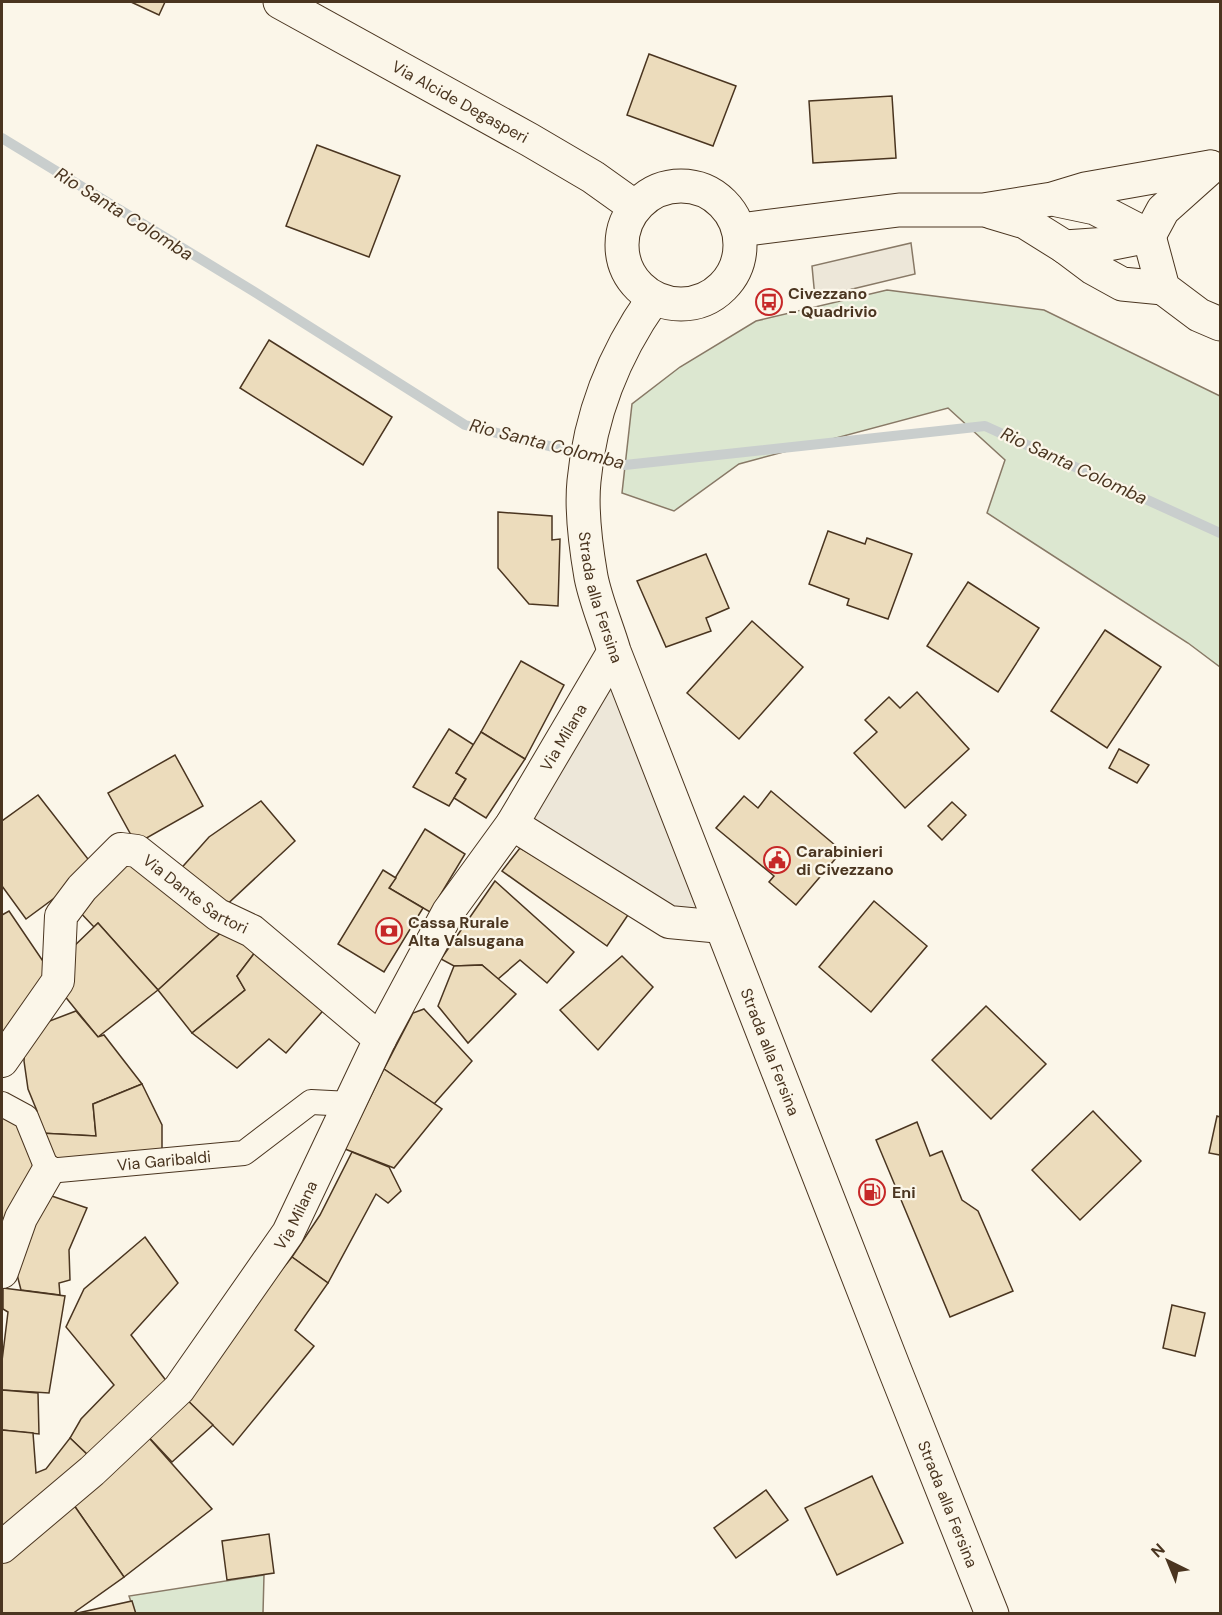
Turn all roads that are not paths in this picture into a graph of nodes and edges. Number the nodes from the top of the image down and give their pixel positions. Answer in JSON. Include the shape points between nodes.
{"nodes":[{"id":1,"x":280,"y":2,"type":"edge"},
{"id":2,"x":1215,"y":164,"type":"edge"},
{"id":3,"x":1052,"y":199,"type":"junction"},
{"id":4,"x":635,"y":207,"type":"junction"},
{"id":5,"x":983,"y":210,"type":"junction"},
{"id":6,"x":740,"y":230,"type":"junction"},
{"id":7,"x":1149,"y":236,"type":"junction"},
{"id":8,"x":1065,"y":247,"type":"junction"},
{"id":9,"x":1163,"y":288,"type":"junction"},
{"id":10,"x":653,"y":299,"type":"junction"},
{"id":11,"x":1221,"y":324,"type":"edge"},
{"id":12,"x":614,"y":651,"type":"junction"},
{"id":13,"x":512,"y":824,"type":"junction"},
{"id":14,"x":722,"y":927,"type":"junction"},
{"id":15,"x":380,"y":1039,"type":"junction"},
{"id":16,"x":2,"y":1061,"type":"edge"},
{"id":17,"x":2,"y":1104,"type":"edge"},
{"id":18,"x":350,"y":1104,"type":"junction"},
{"id":19,"x":48,"y":1171,"type":"junction"},
{"id":20,"x":2,"y":1272,"type":"edge"},
{"id":21,"x":2,"y":1547,"type":"edge"},
{"id":22,"x":992,"y":1614,"type":"edge"}],
"edges":[{"from":1,"to":4,"type":"street","name":"Via Alcide Degasperi","via":[[531,140]]},
{"from":2,"to":3,"type":"street","via":[[1084,189]]},
{"from":2,"to":7,"type":"street","via":[[1162,210]]},
{"from":3,"to":5,"type":"street"},
{"from":3,"to":7,"type":"street","via":[[1095,208]]},
{"from":4,"to":6,"type":"street","via":[[661,188],[694,186],[723,201]]},
{"from":4,"to":10,"type":"street","via":[[622,230],[622,257],[633,282]]},
{"from":5,"to":6,"type":"street","via":[[899,210]]},
{"from":5,"to":8,"type":"street","via":[[1025,222]]},
{"from":6,"to":10,"type":"street","via":[[740,257],[729,282],[707,300],[680,306]]},
{"from":7,"to":8,"type":"street"},
{"from":7,"to":9,"type":"street"},
{"from":8,"to":9,"type":"street","via":[[1122,284]]},
{"from":9,"to":11,"type":"street","via":[[1199,315]]},
{"from":10,"to":12,"type":"street","name":"Strada alla Fersina","via":[[604,389],[593,425],[584,482],[592,578]]},
{"from":12,"to":13,"type":"street","name":"Via Milana"},
{"from":12,"to":14,"type":"street","name":"Strada alla Fersina"},
{"from":13,"to":14,"type":"street","via":[[669,922]]},
{"from":13,"to":15,"type":"street","name":"Via Milana","via":[[448,912]]},
{"from":14,"to":22,"type":"street","name":"Strada alla Fersina"},
{"from":15,"to":16,"type":"street","name":"Via Dante Sartori","via":[[252,931],[218,915],[137,851],[122,849],[82,888],[61,916],[58,981]]},
{"from":15,"to":18,"type":"street","name":"Via Milana"},
{"from":17,"to":19,"type":"street","via":[[26,1117]]},
{"from":18,"to":19,"type":"street","name":"Via Garibaldi","via":[[312,1102],[244,1153]]},
{"from":18,"to":21,"type":"street","name":"Via Milana","via":[[288,1233],[179,1389],[92,1472]]},
{"from":19,"to":20,"type":"street","via":[[21,1218]]}]}
